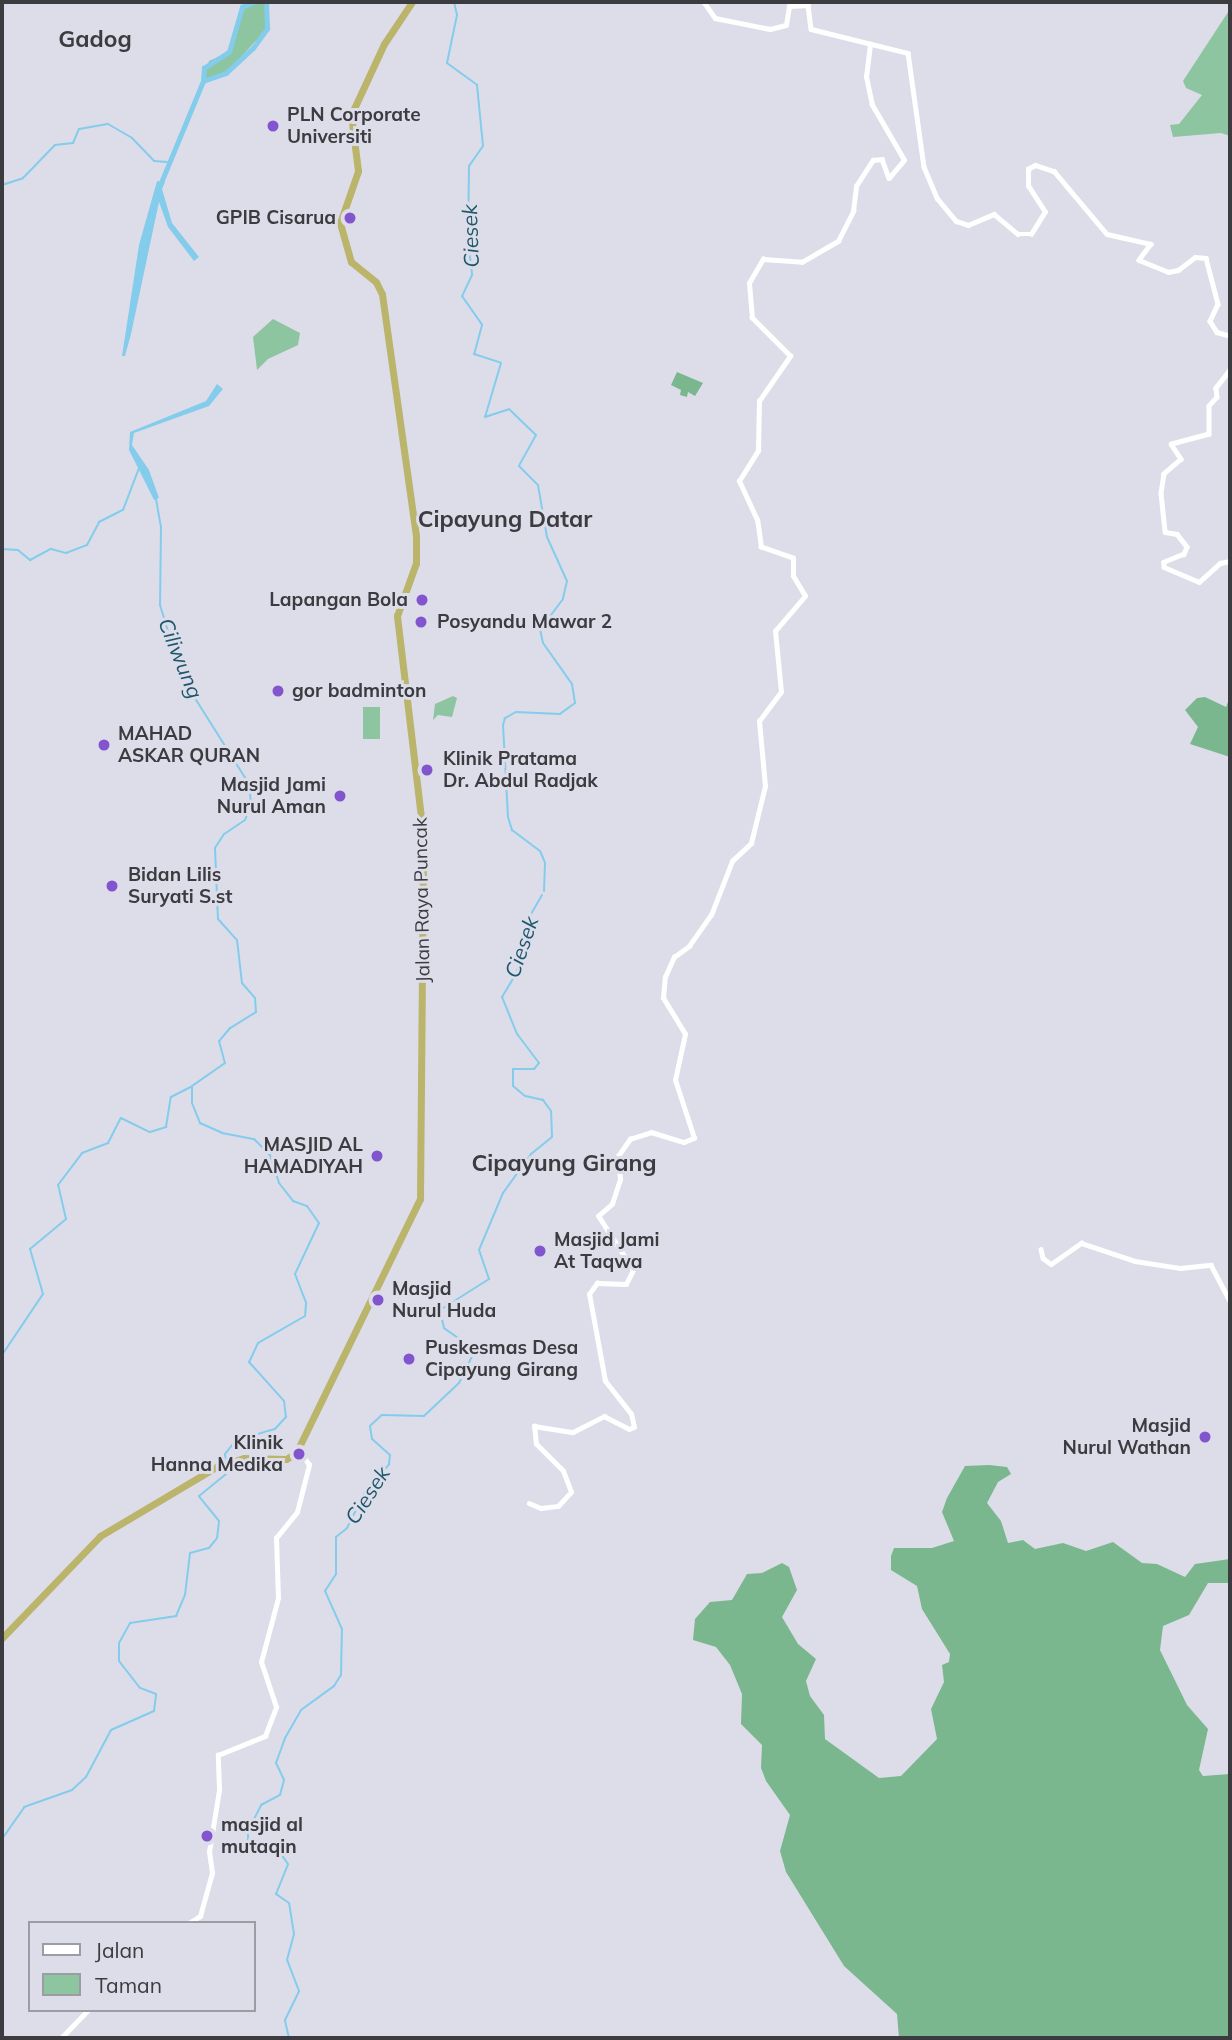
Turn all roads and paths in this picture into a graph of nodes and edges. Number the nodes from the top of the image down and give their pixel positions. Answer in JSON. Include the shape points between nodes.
{"nodes":[{"id":1,"x":412,"y":2,"type":"edge"},
{"id":2,"x":704,"y":2,"type":"edge"},
{"id":3,"x":870,"y":44,"type":"junction"},
{"id":4,"x":1230,"y":336,"type":"edge"},
{"id":5,"x":1230,"y":369,"type":"edge"},
{"id":6,"x":1230,"y":561,"type":"edge"},
{"id":7,"x":1041,"y":1249,"type":"dead end"},
{"id":8,"x":1230,"y":1301,"type":"edge"},
{"id":9,"x":299,"y":1450,"type":"junction"},
{"id":10,"x":529,"y":1503,"type":"dead end"},
{"id":11,"x":2,"y":1639,"type":"edge"},
{"id":12,"x":193,"y":1921,"type":"edge"},
{"id":13,"x":86,"y":2012,"type":"edge"},
{"id":14,"x":61,"y":2038,"type":"edge"}],
"edges":[{"from":1,"to":9,"type":"highway","name":"Jalan Raya Puncak","via":[[384,44],[351,115],[358,171],[340,223],[351,261],[376,282],[382,294],[416,536],[416,563],[397,616],[423,842],[422,1190]]},
{"from":2,"to":3,"type":"street","via":[[715,18],[770,29],[786,25],[789,6],[808,5],[811,29]]},
{"from":3,"to":4,"type":"street","via":[[910,55],[924,167],[937,198],[956,221],[968,225],[994,214],[1018,234],[1031,234],[1045,212],[1028,186],[1028,170],[1035,165],[1054,171],[1107,234],[1151,244],[1151,250],[1138,256],[1140,260],[1168,272],[1195,257],[1206,258],[1218,304],[1210,319],[1217,332]]},
{"from":3,"to":10,"type":"street","via":[[866,77],[874,108],[904,160],[889,178],[882,159],[872,161],[856,186],[852,213],[840,240],[802,262],[763,259],[749,283],[752,318],[790,356],[759,401],[758,451],[739,481],[757,520],[761,547],[793,558],[793,576],[805,596],[775,631],[781,692],[759,723],[765,786],[750,844],[732,861],[711,913],[690,945],[674,957],[665,980],[663,998],[685,1034],[675,1080],[694,1138],[684,1142],[651,1132],[630,1139],[618,1156],[620,1180],[612,1204],[598,1216],[633,1270],[626,1284],[597,1283],[589,1294],[605,1381],[631,1414],[634,1427],[629,1429],[607,1416],[573,1432],[534,1426],[536,1444],[561,1468],[571,1492],[558,1506],[541,1508]]},
{"from":5,"to":6,"type":"street","via":[[1209,406],[1209,434],[1171,444],[1181,459],[1164,474],[1161,495],[1165,532],[1177,534],[1187,547],[1184,554],[1164,562],[1164,567],[1199,582],[1220,563]]},
{"from":7,"to":8,"type":"street","via":[[1042,1258],[1051,1264],[1083,1243],[1135,1261],[1180,1268],[1211,1265]]},
{"from":9,"to":11,"type":"highway","via":[[286,1459],[223,1464],[94,1541]]},
{"from":9,"to":12,"type":"street","via":[[309,1465],[297,1513],[276,1538],[278,1598],[260,1663],[276,1706],[265,1736],[218,1756],[219,1790],[209,1852],[212,1875],[200,1916]]},
{"from":13,"to":14,"type":"street"}]}
